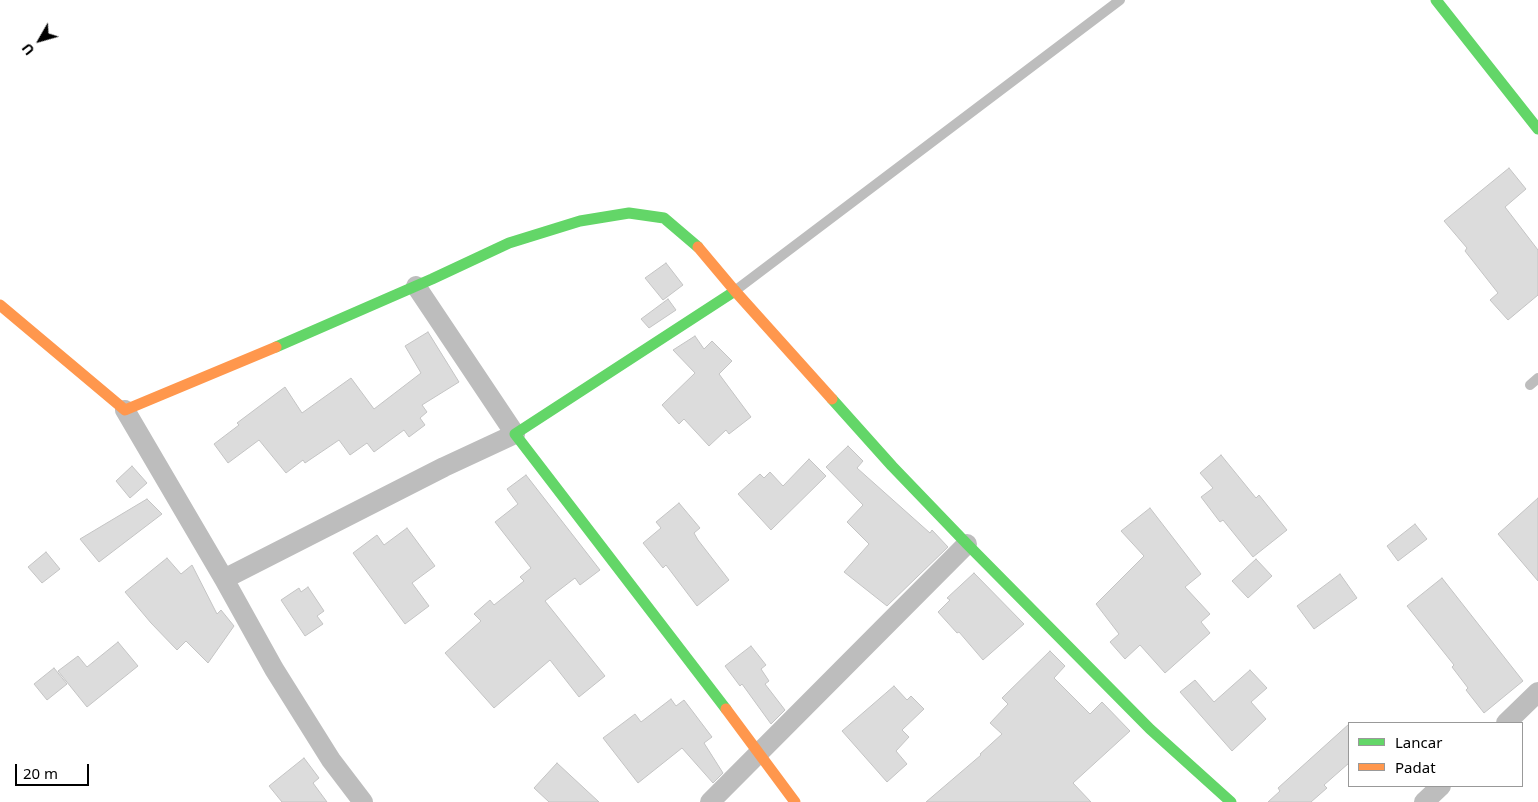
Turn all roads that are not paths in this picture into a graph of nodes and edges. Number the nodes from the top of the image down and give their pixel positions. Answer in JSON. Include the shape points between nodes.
{"nodes":[{"id":1,"x":1120,"y":0,"type":"edge"},
{"id":2,"x":1436,"y":0,"type":"edge"},
{"id":3,"x":1538,"y":129,"type":"edge"},
{"id":4,"x":416,"y":286,"type":"junction"},
{"id":5,"x":735,"y":291,"type":"junction"},
{"id":6,"x":0,"y":305,"type":"edge"},
{"id":7,"x":125,"y":410,"type":"junction"},
{"id":8,"x":514,"y":434,"type":"junction"},
{"id":9,"x":967,"y":544,"type":"junction"},
{"id":10,"x":224,"y":579,"type":"junction"},
{"id":11,"x":1538,"y":692,"type":"edge"},
{"id":12,"x":1507,"y":722,"type":"edge"},
{"id":13,"x":759,"y":752,"type":"junction"},
{"id":14,"x":1440,"y":787,"type":"edge"},
{"id":15,"x":364,"y":802,"type":"edge"},
{"id":16,"x":710,"y":802,"type":"edge"},
{"id":17,"x":795,"y":802,"type":"edge"},
{"id":18,"x":1231,"y":802,"type":"edge"},
{"id":19,"x":1424,"y":802,"type":"edge"}],
"edges":[{"from":1,"to":5,"type":"lane"},
{"from":2,"to":3,"type":"main road"},
{"from":4,"to":5,"type":"main road","via":[[509,243],[580,221],[629,214],[664,218],[698,246]]},
{"from":4,"to":7,"type":"main road"},
{"from":4,"to":8,"type":"street"},
{"from":5,"to":8,"type":"main road"},
{"from":5,"to":9,"type":"main road","via":[[892,466]]},
{"from":6,"to":7,"type":"main road"},
{"from":7,"to":10,"type":"street"},
{"from":8,"to":10,"type":"street"},
{"from":8,"to":13,"type":"main road"},
{"from":9,"to":13,"type":"street"},
{"from":9,"to":18,"type":"main road","via":[[1150,729]]},
{"from":10,"to":15,"type":"street","via":[[279,677],[331,760]]},
{"from":11,"to":12,"type":"street"},
{"from":13,"to":16,"type":"street"},
{"from":13,"to":17,"type":"main road"},
{"from":14,"to":19,"type":"street"}]}
